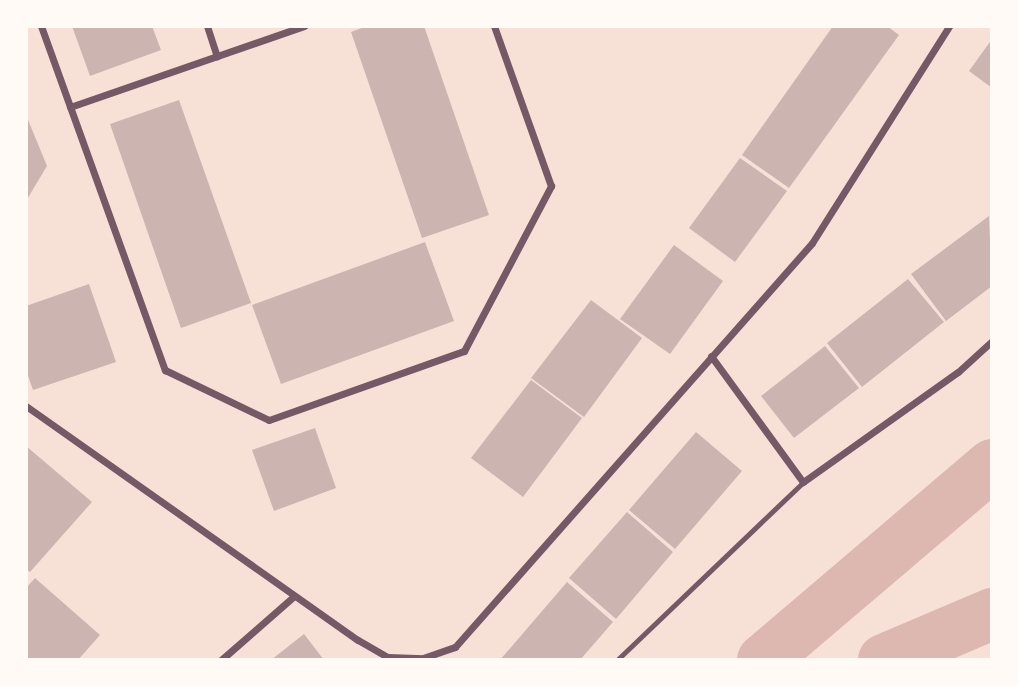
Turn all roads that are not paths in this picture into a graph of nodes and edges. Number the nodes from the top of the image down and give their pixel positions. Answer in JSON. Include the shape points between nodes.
{"nodes":[{"id":1,"x":41,"y":26,"type":"edge"},
{"id":2,"x":206,"y":26,"type":"edge"},
{"id":3,"x":494,"y":26,"type":"edge"},
{"id":4,"x":949,"y":26,"type":"edge"},
{"id":5,"x":302,"y":27,"type":"edge"},
{"id":6,"x":217,"y":56,"type":"junction"},
{"id":7,"x":70,"y":107,"type":"junction"},
{"id":8,"x":992,"y":341,"type":"edge"},
{"id":9,"x":711,"y":356,"type":"junction"},
{"id":10,"x":26,"y":406,"type":"edge"},
{"id":11,"x":803,"y":482,"type":"junction"},
{"id":12,"x":294,"y":596,"type":"junction"},
{"id":13,"x":389,"y":658,"type":"edge"},
{"id":14,"x":221,"y":660,"type":"edge"},
{"id":15,"x":617,"y":660,"type":"edge"}],
"edges":[{"from":1,"to":7,"type":"street"},
{"from":2,"to":6,"type":"street"},
{"from":3,"to":7,"type":"street","via":[[551,186],[464,351],[269,420],[165,370]]},
{"from":4,"to":9,"type":"street","via":[[812,243]]},
{"from":5,"to":6,"type":"street"},
{"from":6,"to":7,"type":"street"},
{"from":8,"to":11,"type":"street","via":[[958,372]]},
{"from":9,"to":11,"type":"street"},
{"from":9,"to":13,"type":"street","via":[[455,646],[423,658]]},
{"from":10,"to":12,"type":"street"},
{"from":11,"to":15,"type":"lane"},
{"from":12,"to":13,"type":"street"},
{"from":12,"to":14,"type":"street"}]}
